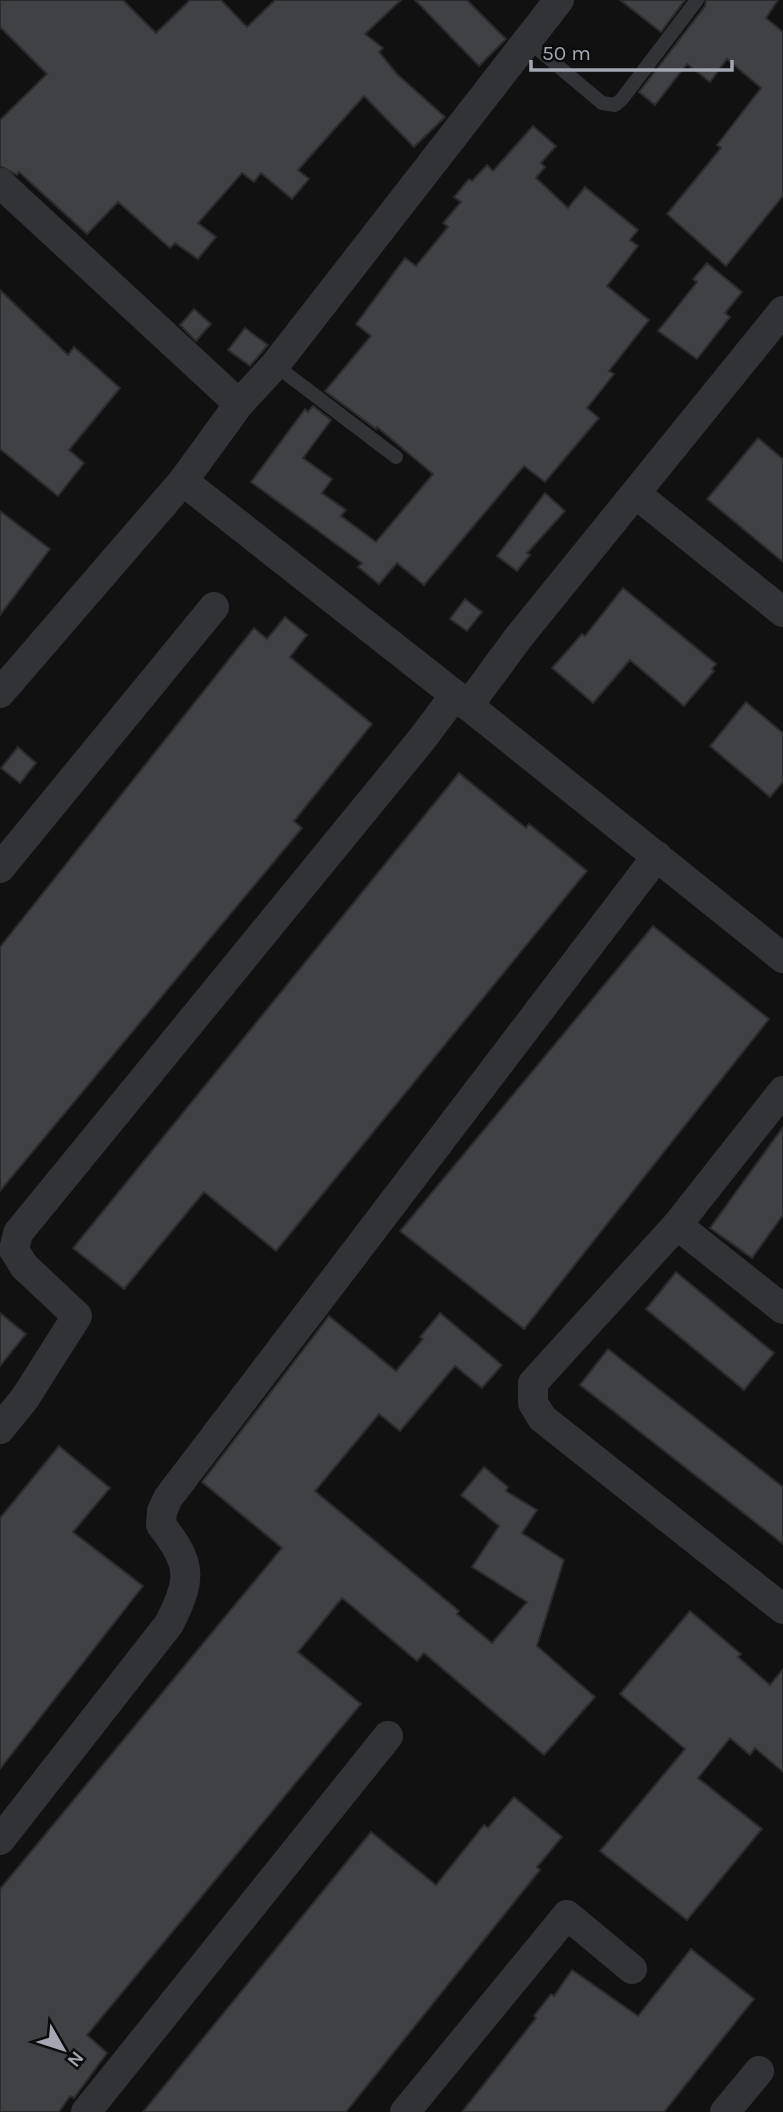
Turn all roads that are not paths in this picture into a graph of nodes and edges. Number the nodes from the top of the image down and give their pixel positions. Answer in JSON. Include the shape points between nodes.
{"nodes":[{"id":1,"x":559,"y":0,"type":"edge"},
{"id":2,"x":697,"y":0,"type":"edge"},
{"id":3,"x":527,"y":40,"type":"junction"},
{"id":4,"x":0,"y":183,"type":"edge"},
{"id":5,"x":783,"y":312,"type":"edge"},
{"id":6,"x":275,"y":365,"type":"junction"},
{"id":7,"x":239,"y":404,"type":"junction"},
{"id":8,"x":396,"y":457,"type":"dead end"},
{"id":9,"x":183,"y":481,"type":"junction"},
{"id":10,"x":636,"y":494,"type":"junction"},
{"id":11,"x":214,"y":607,"type":"dead end"},
{"id":12,"x":783,"y":612,"type":"edge"},
{"id":13,"x":6,"y":673,"type":"edge"},
{"id":14,"x":462,"y":701,"type":"junction"},
{"id":15,"x":657,"y":856,"type":"junction"},
{"id":16,"x":0,"y":868,"type":"edge"},
{"id":17,"x":783,"y":958,"type":"edge"},
{"id":18,"x":783,"y":1091,"type":"edge"},
{"id":19,"x":677,"y":1225,"type":"junction"},
{"id":20,"x":783,"y":1309,"type":"edge"},
{"id":21,"x":0,"y":1429,"type":"edge"},
{"id":22,"x":783,"y":1609,"type":"edge"},
{"id":23,"x":388,"y":1736,"type":"dead end"},
{"id":24,"x":0,"y":1840,"type":"edge"},
{"id":25,"x":632,"y":1969,"type":"dead end"},
{"id":26,"x":758,"y":2071,"type":"dead end"},
{"id":27,"x":86,"y":2112,"type":"edge"},
{"id":28,"x":405,"y":2112,"type":"edge"},
{"id":29,"x":725,"y":2112,"type":"edge"}],
"edges":[{"from":1,"to":3,"type":"street"},
{"from":2,"to":3,"type":"lane","via":[[615,104],[602,103]]},
{"from":3,"to":6,"type":"street"},
{"from":4,"to":7,"type":"street"},
{"from":5,"to":10,"type":"street"},
{"from":6,"to":7,"type":"street"},
{"from":6,"to":8,"type":"lane"},
{"from":7,"to":9,"type":"street"},
{"from":9,"to":13,"type":"street"},
{"from":9,"to":14,"type":"street"},
{"from":10,"to":12,"type":"street"},
{"from":10,"to":14,"type":"street"},
{"from":11,"to":16,"type":"street"},
{"from":14,"to":15,"type":"street"},
{"from":14,"to":21,"type":"street","via":[[422,739],[18,1233],[15,1250],[24,1266],[78,1315]]},
{"from":15,"to":17,"type":"street"},
{"from":15,"to":24,"type":"street","via":[[169,1497],[162,1525],[187,1567],[183,1597],[169,1625]]},
{"from":18,"to":19,"type":"street"},
{"from":19,"to":20,"type":"street"},
{"from":19,"to":22,"type":"street","via":[[533,1382],[533,1403],[542,1418]]},
{"from":23,"to":27,"type":"street"},
{"from":25,"to":28,"type":"street","via":[[567,1915]]},
{"from":26,"to":29,"type":"street"}]}
